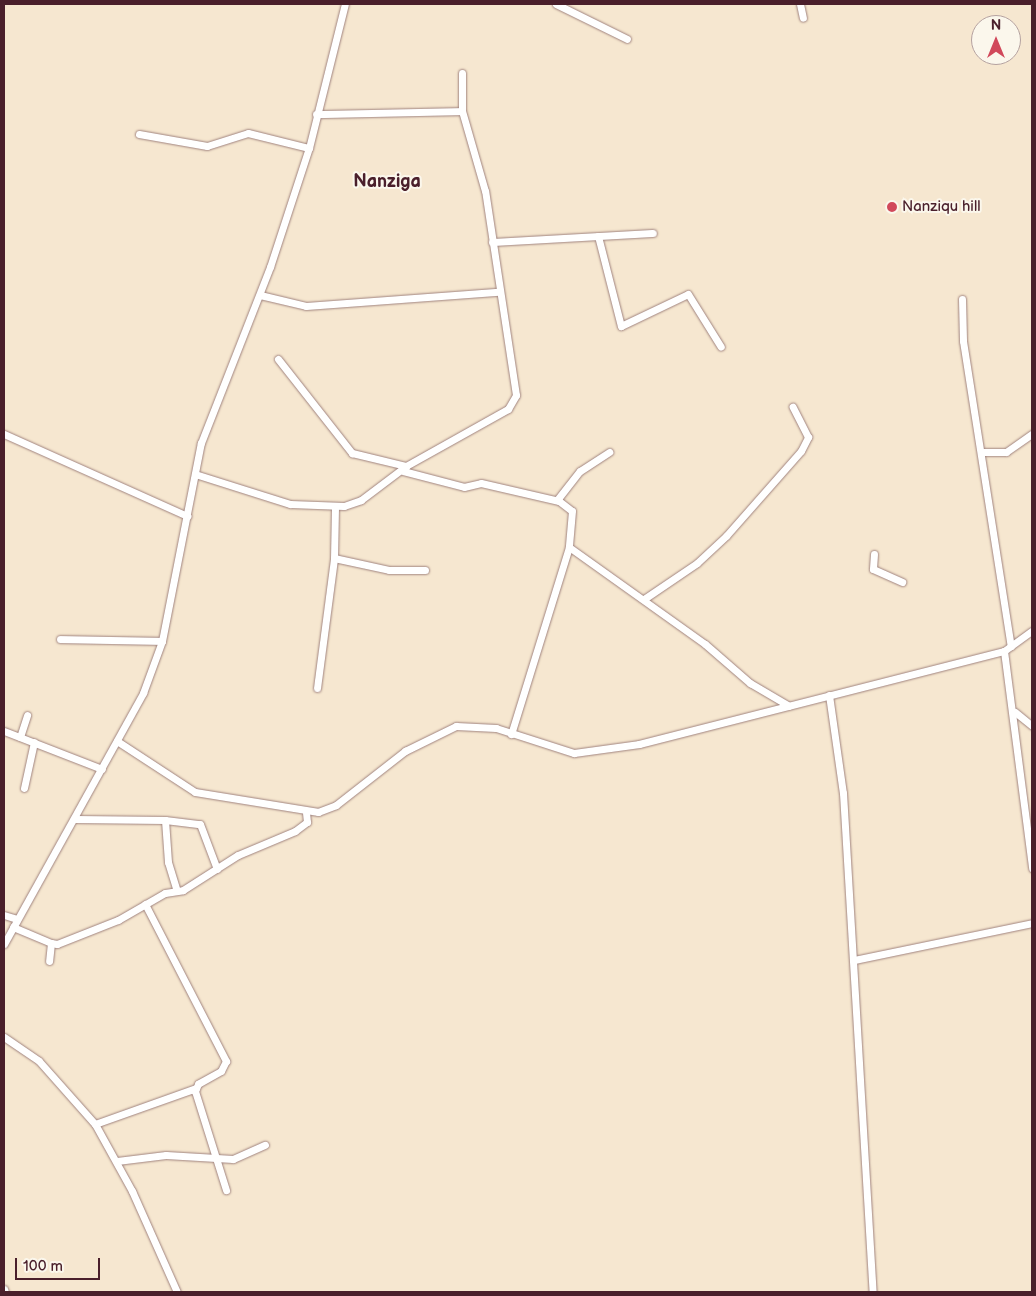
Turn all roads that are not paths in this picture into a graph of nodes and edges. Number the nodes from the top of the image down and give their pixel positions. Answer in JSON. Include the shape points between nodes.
{"nodes":[{"id":1,"x":345,"y":4,"type":"edge"},
{"id":2,"x":556,"y":4,"type":"edge"},
{"id":3,"x":800,"y":4,"type":"edge"},
{"id":4,"x":802,"y":18,"type":"dead end"},
{"id":5,"x":627,"y":39,"type":"dead end"},
{"id":6,"x":462,"y":73,"type":"dead end"},
{"id":7,"x":462,"y":111,"type":"junction"},
{"id":8,"x":316,"y":114,"type":"junction"},
{"id":9,"x":139,"y":134,"type":"dead end"},
{"id":10,"x":309,"y":148,"type":"junction"},
{"id":11,"x":653,"y":233,"type":"dead end"},
{"id":12,"x":598,"y":236,"type":"junction"},
{"id":13,"x":492,"y":242,"type":"junction"},
{"id":14,"x":498,"y":292,"type":"junction"},
{"id":15,"x":260,"y":295,"type":"junction"},
{"id":16,"x":962,"y":299,"type":"dead end"},
{"id":17,"x":722,"y":346,"type":"dead end"},
{"id":18,"x":278,"y":359,"type":"dead end"},
{"id":19,"x":793,"y":407,"type":"dead end"},
{"id":20,"x":4,"y":434,"type":"edge"},
{"id":21,"x":1032,"y":434,"type":"edge"},
{"id":22,"x":609,"y":452,"type":"dead end"},
{"id":23,"x":982,"y":452,"type":"junction"},
{"id":24,"x":405,"y":468,"type":"junction"},
{"id":25,"x":195,"y":474,"type":"junction"},
{"id":26,"x":556,"y":500,"type":"junction"},
{"id":27,"x":335,"y":507,"type":"junction"},
{"id":28,"x":187,"y":516,"type":"junction"},
{"id":29,"x":569,"y":547,"type":"junction"},
{"id":30,"x":874,"y":554,"type":"dead end"},
{"id":31,"x":334,"y":558,"type":"junction"},
{"id":32,"x":425,"y":570,"type":"dead end"},
{"id":33,"x":902,"y":582,"type":"dead end"},
{"id":34,"x":644,"y":600,"type":"junction"},
{"id":35,"x":1032,"y":631,"type":"edge"},
{"id":36,"x":60,"y":639,"type":"dead end"},
{"id":37,"x":162,"y":641,"type":"junction"},
{"id":38,"x":1011,"y":646,"type":"junction"},
{"id":39,"x":1004,"y":651,"type":"junction"},
{"id":40,"x":317,"y":688,"type":"dead end"},
{"id":41,"x":829,"y":695,"type":"junction"},
{"id":42,"x":789,"y":706,"type":"junction"},
{"id":43,"x":1015,"y":712,"type":"junction"},
{"id":44,"x":27,"y":715,"type":"dead end"},
{"id":45,"x":1032,"y":726,"type":"edge"},
{"id":46,"x":4,"y":730,"type":"edge"},
{"id":47,"x":511,"y":734,"type":"junction"},
{"id":48,"x":20,"y":737,"type":"junction"},
{"id":49,"x":117,"y":741,"type":"junction"},
{"id":50,"x":34,"y":742,"type":"junction"},
{"id":51,"x":102,"y":769,"type":"junction"},
{"id":52,"x":24,"y":788,"type":"dead end"},
{"id":53,"x":306,"y":813,"type":"junction"},
{"id":54,"x":75,"y":818,"type":"junction"},
{"id":55,"x":165,"y":820,"type":"junction"},
{"id":56,"x":1032,"y":868,"type":"edge"},
{"id":57,"x":217,"y":869,"type":"junction"},
{"id":58,"x":176,"y":889,"type":"junction"},
{"id":59,"x":145,"y":904,"type":"junction"},
{"id":60,"x":4,"y":915,"type":"edge"},
{"id":61,"x":17,"y":919,"type":"junction"},
{"id":62,"x":1032,"y":923,"type":"edge"},
{"id":63,"x":13,"y":927,"type":"junction"},
{"id":64,"x":50,"y":943,"type":"junction"},
{"id":65,"x":4,"y":944,"type":"edge"},
{"id":66,"x":854,"y":960,"type":"junction"},
{"id":67,"x":49,"y":961,"type":"dead end"},
{"id":68,"x":4,"y":1037,"type":"edge"},
{"id":69,"x":196,"y":1088,"type":"junction"},
{"id":70,"x":95,"y":1124,"type":"junction"},
{"id":71,"x":265,"y":1145,"type":"dead end"},
{"id":72,"x":217,"y":1158,"type":"junction"},
{"id":73,"x":117,"y":1161,"type":"junction"},
{"id":74,"x":226,"y":1190,"type":"dead end"},
{"id":75,"x":4,"y":1288,"type":"edge"},
{"id":76,"x":5,"y":1292,"type":"edge"},
{"id":77,"x":177,"y":1292,"type":"edge"},
{"id":78,"x":873,"y":1292,"type":"edge"}],
"edges":[{"from":1,"to":8,"type":"street"},
{"from":2,"to":5,"type":"street"},
{"from":3,"to":4,"type":"street"},
{"from":6,"to":7,"type":"street"},
{"from":7,"to":8,"type":"street"},
{"from":7,"to":13,"type":"street","via":[[480,168]]},
{"from":8,"to":10,"type":"street"},
{"from":9,"to":10,"type":"street","via":[[207,146],[248,134]]},
{"from":10,"to":15,"type":"street"},
{"from":11,"to":12,"type":"street"},
{"from":12,"to":13,"type":"street"},
{"from":12,"to":17,"type":"street","via":[[621,326],[688,294]]},
{"from":13,"to":14,"type":"street"},
{"from":14,"to":15,"type":"street","via":[[306,306]]},
{"from":14,"to":24,"type":"street","via":[[504,299],[516,395],[508,409]]},
{"from":15,"to":25,"type":"street","via":[[224,374]]},
{"from":16,"to":23,"type":"street","via":[[963,341]]},
{"from":18,"to":24,"type":"street","via":[[352,453]]},
{"from":19,"to":34,"type":"street","via":[[808,437],[801,451],[726,536],[697,563]]},
{"from":20,"to":28,"type":"street"},
{"from":21,"to":23,"type":"street","via":[[1006,452]]},
{"from":22,"to":26,"type":"street","via":[[580,472]]},
{"from":23,"to":38,"type":"street"},
{"from":24,"to":26,"type":"street","via":[[464,487],[481,483]]},
{"from":24,"to":27,"type":"street","via":[[361,500]]},
{"from":25,"to":27,"type":"street","via":[[290,504]]},
{"from":25,"to":28,"type":"street"},
{"from":26,"to":29,"type":"street","via":[[572,511]]},
{"from":27,"to":31,"type":"street"},
{"from":28,"to":37,"type":"street"},
{"from":29,"to":34,"type":"street"},
{"from":29,"to":47,"type":"street"},
{"from":30,"to":33,"type":"street","via":[[873,569]]},
{"from":31,"to":32,"type":"street","via":[[389,570]]},
{"from":31,"to":40,"type":"street"},
{"from":34,"to":42,"type":"street","via":[[750,682]]},
{"from":35,"to":38,"type":"street"},
{"from":36,"to":37,"type":"street"},
{"from":37,"to":49,"type":"street","via":[[142,694]]},
{"from":38,"to":39,"type":"street"},
{"from":39,"to":41,"type":"street"},
{"from":39,"to":43,"type":"street"},
{"from":41,"to":42,"type":"street"},
{"from":41,"to":66,"type":"street","via":[[843,793]]},
{"from":42,"to":47,"type":"street","via":[[639,744],[574,753]]},
{"from":43,"to":45,"type":"street"},
{"from":43,"to":56,"type":"street"},
{"from":44,"to":48,"type":"street"},
{"from":46,"to":48,"type":"street"},
{"from":47,"to":53,"type":"street","via":[[476,724],[435,733],[336,805]]},
{"from":48,"to":50,"type":"street"},
{"from":49,"to":51,"type":"street"},
{"from":49,"to":53,"type":"street","via":[[195,792]]},
{"from":50,"to":51,"type":"street"},
{"from":50,"to":52,"type":"street"},
{"from":51,"to":54,"type":"street"},
{"from":53,"to":57,"type":"street","via":[[307,822],[295,831],[238,855]]},
{"from":54,"to":55,"type":"street"},
{"from":54,"to":61,"type":"street"},
{"from":55,"to":57,"type":"street","via":[[200,824]]},
{"from":55,"to":58,"type":"street"},
{"from":57,"to":58,"type":"street","via":[[183,890]]},
{"from":58,"to":59,"type":"street"},
{"from":59,"to":64,"type":"street","via":[[57,944]]},
{"from":59,"to":69,"type":"street","via":[[226,1061],[221,1071]]},
{"from":60,"to":61,"type":"street"},
{"from":61,"to":63,"type":"street"},
{"from":62,"to":66,"type":"street"},
{"from":63,"to":64,"type":"street"},
{"from":63,"to":65,"type":"street"},
{"from":64,"to":67,"type":"street"},
{"from":66,"to":78,"type":"street"},
{"from":68,"to":70,"type":"street","via":[[39,1061]]},
{"from":69,"to":70,"type":"street"},
{"from":69,"to":72,"type":"street"},
{"from":70,"to":73,"type":"street"},
{"from":71,"to":72,"type":"street","via":[[247,1156]]},
{"from":72,"to":73,"type":"street","via":[[166,1155]]},
{"from":72,"to":74,"type":"street"},
{"from":73,"to":77,"type":"street"},
{"from":75,"to":76,"type":"street"}]}
